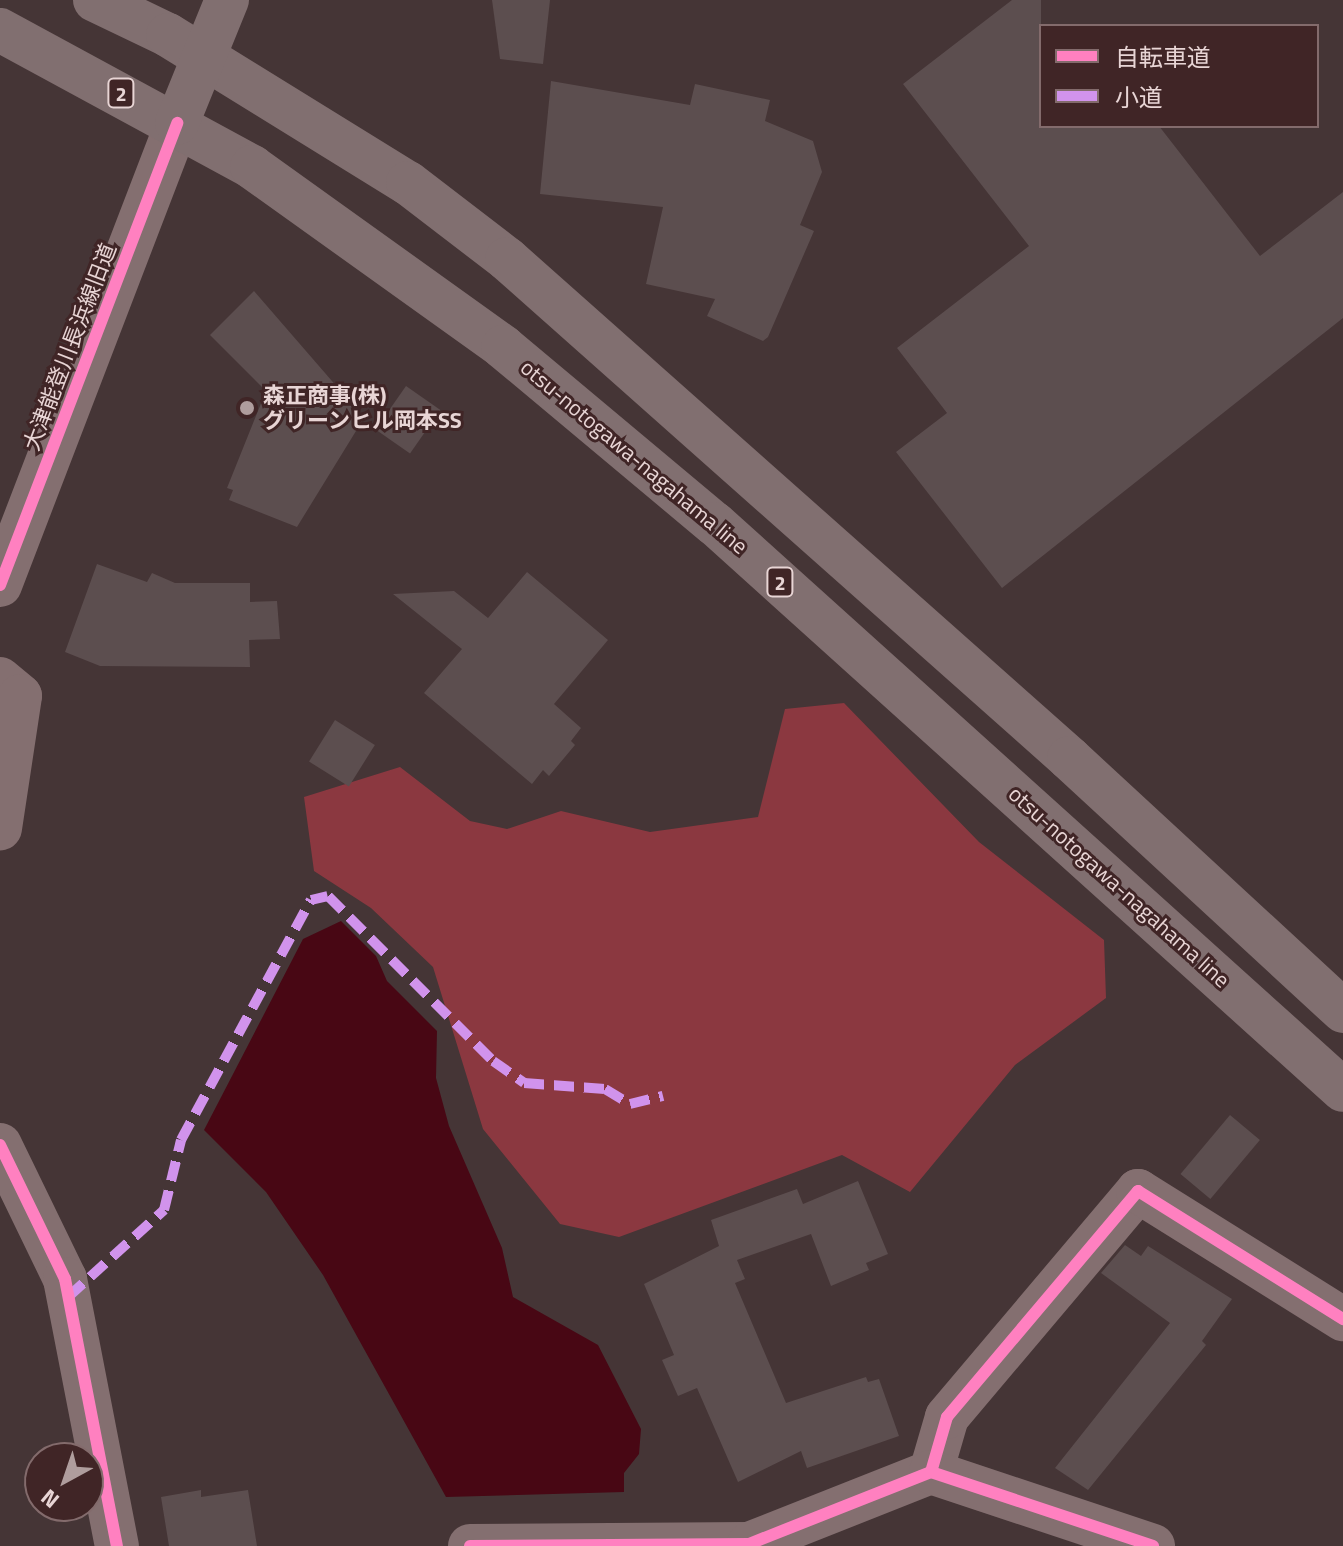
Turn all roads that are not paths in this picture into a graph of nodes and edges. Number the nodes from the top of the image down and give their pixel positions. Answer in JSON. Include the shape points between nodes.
{"nodes":[{"id":1,"x":95,"y":0,"type":"edge"},
{"id":2,"x":227,"y":0,"type":"edge"},
{"id":3,"x":0,"y":30,"type":"edge"},
{"id":4,"x":206,"y":57,"type":"junction"},
{"id":5,"x":177,"y":123,"type":"junction"},
{"id":6,"x":0,"y":585,"type":"edge"},
{"id":7,"x":0,"y":679,"type":"edge"},
{"id":8,"x":0,"y":828,"type":"edge"},
{"id":9,"x":1343,"y":1011,"type":"edge"},
{"id":10,"x":1343,"y":1090,"type":"edge"},
{"id":11,"x":0,"y":1145,"type":"edge"},
{"id":12,"x":1343,"y":1319,"type":"edge"},
{"id":13,"x":931,"y":1472,"type":"junction"},
{"id":14,"x":748,"y":1545,"type":"edge"},
{"id":15,"x":117,"y":1546,"type":"edge"},
{"id":16,"x":470,"y":1546,"type":"edge"},
{"id":17,"x":1153,"y":1546,"type":"edge"}],
"edges":[{"from":1,"to":4,"type":"main road"},
{"from":2,"to":4,"type":"main road"},
{"from":3,"to":5,"type":"main road","number":"2"},
{"from":4,"to":5,"type":"main road"},
{"from":4,"to":9,"type":"main road","via":[[408,183],[507,259],[1069,758]]},
{"from":5,"to":6,"type":"street","name":"大津能登川長浜線旧道"},
{"from":5,"to":10,"type":"main road","name":"otsu-notogawa-nagahama line","number":"2","via":[[311,205],[609,431]]},
{"from":7,"to":8,"type":"street","via":[[20,696]]},
{"from":11,"to":15,"type":"street","via":[[65,1279]]},
{"from":12,"to":13,"type":"street","via":[[1138,1191],[947,1417]]},
{"from":13,"to":14,"type":"street"},
{"from":13,"to":17,"type":"street"},
{"from":14,"to":16,"type":"street"}]}
